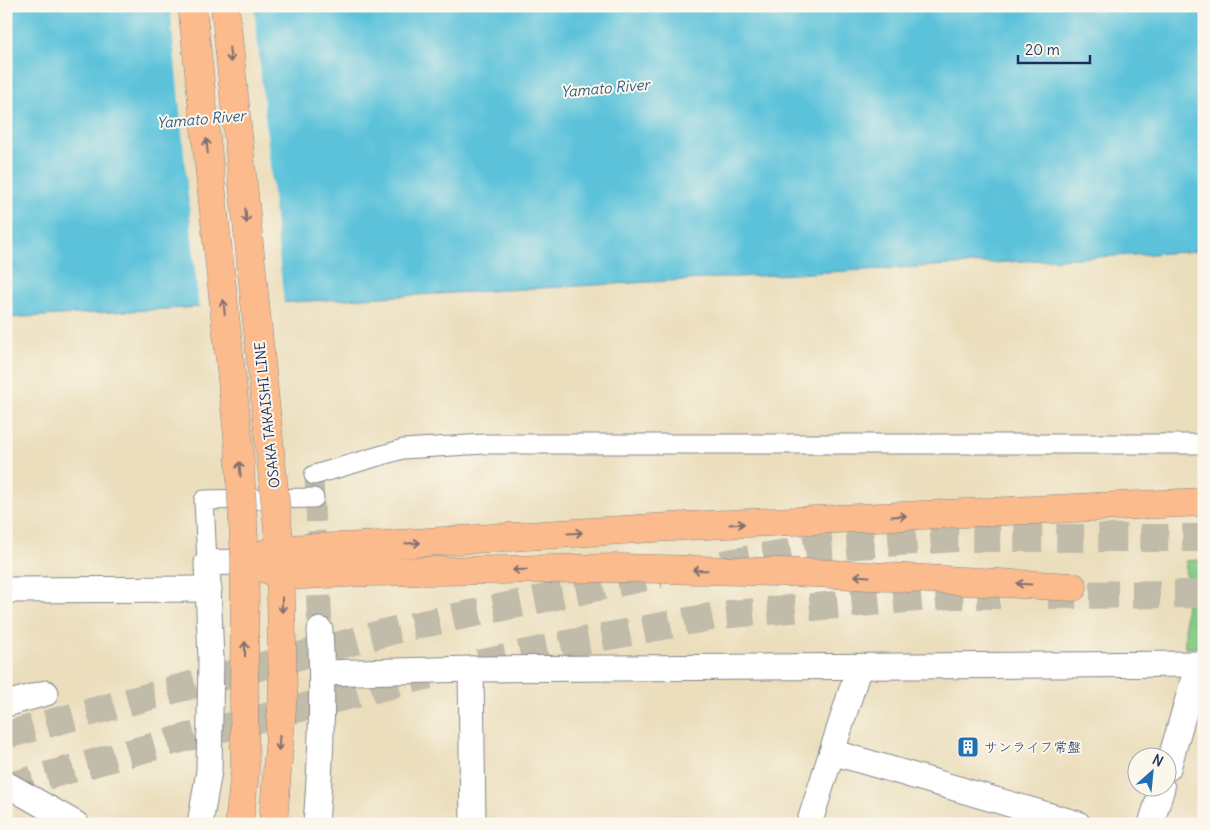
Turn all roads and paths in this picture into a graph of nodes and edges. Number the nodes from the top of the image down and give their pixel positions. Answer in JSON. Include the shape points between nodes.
{"nodes":[{"id":1,"x":192,"y":6,"type":"edge"},
{"id":2,"x":225,"y":6,"type":"edge"},
{"id":3,"x":1204,"y":444,"type":"edge"},
{"id":4,"x":314,"y":475,"type":"dead end"},
{"id":5,"x":314,"y":498,"type":"dead end"},
{"id":6,"x":1204,"y":502,"type":"edge"},
{"id":7,"x":280,"y":549,"type":"junction"},
{"id":8,"x":317,"y":559,"type":"dead end"},
{"id":9,"x":366,"y":559,"type":"junction"},
{"id":10,"x":245,"y":560,"type":"junction"},
{"id":11,"x":207,"y":562,"type":"junction"},
{"id":12,"x":282,"y":576,"type":"junction"},
{"id":13,"x":1073,"y":587,"type":"tunnel mouth"},
{"id":14,"x":209,"y":589,"type":"junction"},
{"id":15,"x":6,"y":590,"type":"edge"},
{"id":16,"x":320,"y":630,"type":"tunnel mouth"},
{"id":17,"x":1201,"y":664,"type":"edge"},
{"id":18,"x":859,"y":667,"type":"junction"},
{"id":19,"x":471,"y":669,"type":"junction"},
{"id":20,"x":323,"y":673,"type":"junction"},
{"id":21,"x":46,"y":693,"type":"dead end"},
{"id":22,"x":6,"y":704,"type":"edge"},
{"id":23,"x":1174,"y":748,"type":"edge"},
{"id":24,"x":832,"y":752,"type":"junction"},
{"id":25,"x":6,"y":784,"type":"edge"},
{"id":26,"x":1159,"y":798,"type":"edge"},
{"id":27,"x":76,"y":824,"type":"edge"},
{"id":28,"x":200,"y":824,"type":"edge"},
{"id":29,"x":238,"y":824,"type":"edge"},
{"id":30,"x":274,"y":824,"type":"edge"},
{"id":31,"x":316,"y":824,"type":"edge"},
{"id":32,"x":473,"y":824,"type":"edge"},
{"id":33,"x":809,"y":824,"type":"edge"},
{"id":34,"x":1078,"y":824,"type":"edge"},
{"id":35,"x":1151,"y":824,"type":"edge"}],
"edges":[{"from":10,"to":1,"type":"main road","one_way":true,"bridge":true,"via":[[239,446]]},
{"from":2,"to":7,"type":"main road","name":"OSAKA TAKAISHI LINE","one_way":true,"bridge":true},
{"from":3,"to":4,"type":"street","via":[[484,444],[403,450]]},
{"from":5,"to":11,"type":"street","via":[[204,500]]},
{"from":9,"to":6,"type":"main road","one_way":true,"via":[[686,526]]},
{"from":7,"to":9,"type":"main road","bridge":true},
{"from":7,"to":10,"type":"main road","bridge":true},
{"from":7,"to":12,"type":"main road","name":"OSAKA TAKAISHI LINE","bridge":true},
{"from":8,"to":11,"type":"street"},
{"from":9,"to":12,"type":"main road","bridge":true},
{"from":13,"to":9,"type":"main road","one_way":true,"via":[[814,573]]},
{"from":10,"to":12,"type":"main road","bridge":true},
{"from":29,"to":10,"type":"main road","one_way":true,"bridge":true,"via":[[245,772]]},
{"from":11,"to":14,"type":"street"},
{"from":12,"to":30,"type":"main road","name":"OSAKA TAKAISHI LINE","one_way":true,"bridge":true,"via":[[283,694]]},
{"from":14,"to":15,"type":"street"},
{"from":14,"to":28,"type":"street","via":[[209,771]]},
{"from":16,"to":20,"type":"street"},
{"from":17,"to":18,"type":"street"},
{"from":17,"to":23,"type":"street"},
{"from":18,"to":19,"type":"street"},
{"from":18,"to":24,"type":"street"},
{"from":19,"to":20,"type":"street"},
{"from":19,"to":32,"type":"street"},
{"from":20,"to":31,"type":"street","via":[[322,751]]},
{"from":21,"to":22,"type":"street"},
{"from":24,"to":33,"type":"street"},
{"from":24,"to":34,"type":"street"},
{"from":25,"to":27,"type":"street"},
{"from":26,"to":35,"type":"street"}]}
